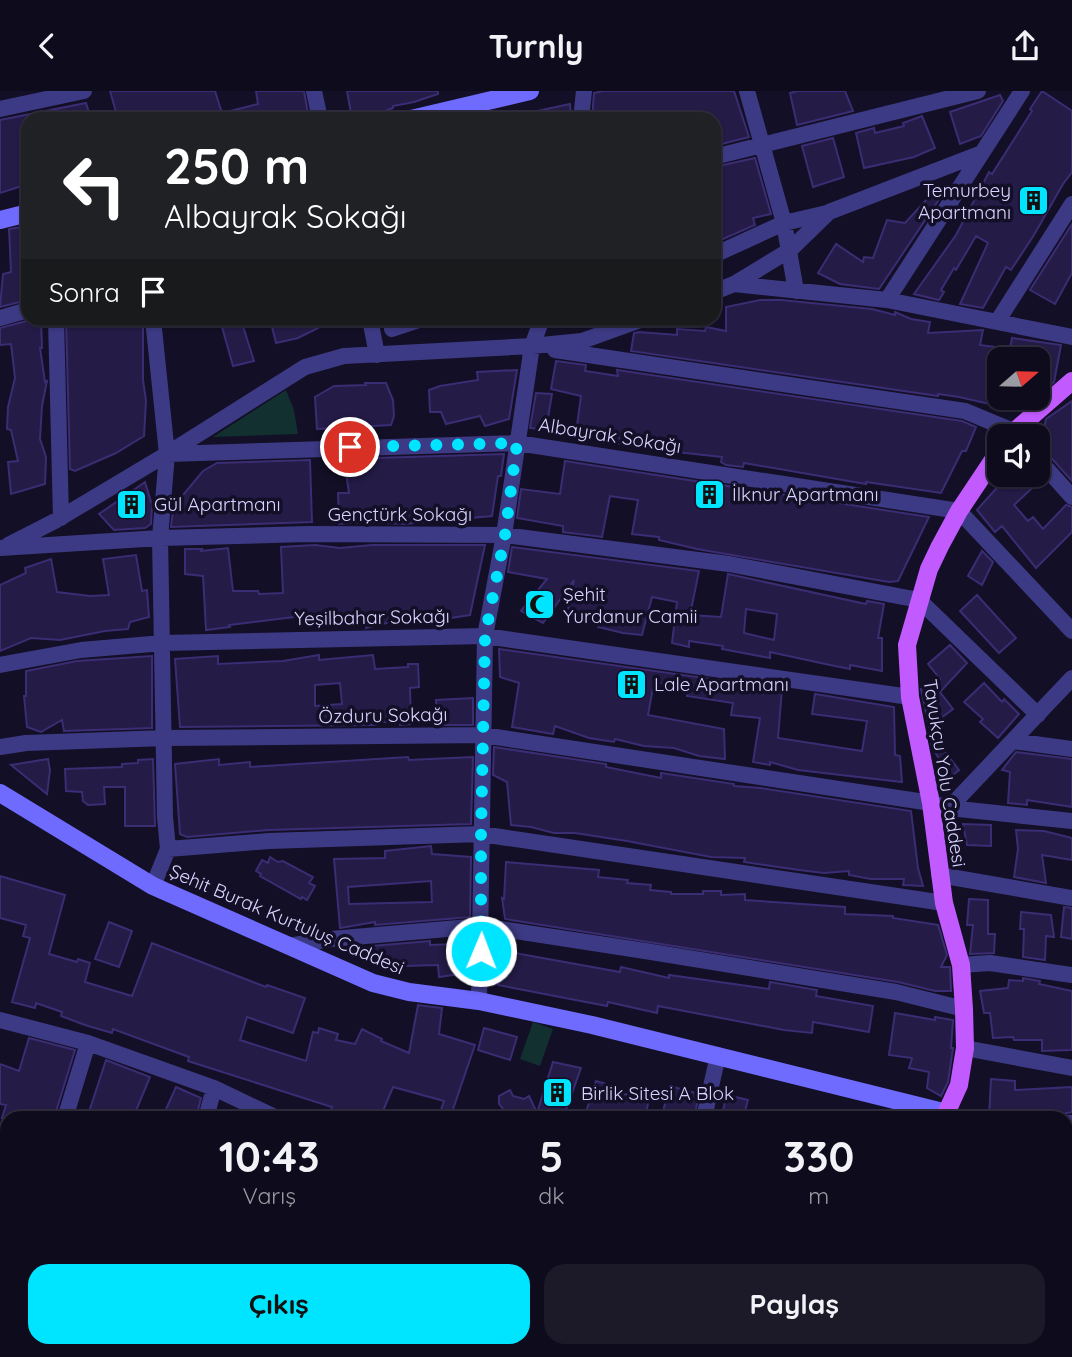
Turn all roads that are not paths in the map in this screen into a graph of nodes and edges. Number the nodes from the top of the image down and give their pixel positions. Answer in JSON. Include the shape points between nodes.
{"nodes":[{"id":1,"x":84,"y":91,"type":"edge"},
{"id":2,"x":314,"y":91,"type":"edge"},
{"id":3,"x":530,"y":91,"type":"edge"},
{"id":4,"x":584,"y":91,"type":"edge"},
{"id":5,"x":747,"y":91,"type":"edge"},
{"id":6,"x":978,"y":91,"type":"edge"},
{"id":7,"x":1022,"y":91,"type":"edge"},
{"id":8,"x":0,"y":109,"type":"edge"},
{"id":9,"x":318,"y":112,"type":"edge"},
{"id":10,"x":441,"y":112,"type":"edge"},
{"id":11,"x":582,"y":112,"type":"edge"},
{"id":12,"x":763,"y":146,"type":"junction"},
{"id":13,"x":982,"y":153,"type":"junction"},
{"id":14,"x":721,"y":155,"type":"edge"},
{"id":15,"x":1072,"y":204,"type":"edge"},
{"id":16,"x":829,"y":212,"type":"junction"},
{"id":17,"x":21,"y":215,"type":"edge"},
{"id":18,"x":0,"y":220,"type":"edge"},
{"id":19,"x":784,"y":223,"type":"junction"},
{"id":20,"x":790,"y":250,"type":"junction"},
{"id":21,"x":721,"y":252,"type":"edge"},
{"id":22,"x":734,"y":284,"type":"junction"},
{"id":23,"x":721,"y":289,"type":"edge"},
{"id":24,"x":796,"y":291,"type":"junction"},
{"id":25,"x":887,"y":300,"type":"junction"},
{"id":26,"x":21,"y":312,"type":"edge"},
{"id":27,"x":0,"y":318,"type":"edge"},
{"id":28,"x":996,"y":322,"type":"junction"},
{"id":29,"x":56,"y":326,"type":"edge"},
{"id":30,"x":154,"y":326,"type":"edge"},
{"id":31,"x":371,"y":326,"type":"edge"},
{"id":32,"x":401,"y":326,"type":"edge"},
{"id":33,"x":540,"y":326,"type":"edge"},
{"id":34,"x":624,"y":326,"type":"edge"},
{"id":35,"x":392,"y":329,"type":"dead end"},
{"id":36,"x":1072,"y":337,"type":"edge"},
{"id":37,"x":532,"y":347,"type":"junction"},
{"id":38,"x":377,"y":355,"type":"junction"},
{"id":39,"x":1072,"y":381,"type":"edge"},
{"id":40,"x":992,"y":424,"type":"edge"},
{"id":41,"x":1024,"y":424,"type":"edge"},
{"id":42,"x":517,"y":443,"type":"junction"},
{"id":43,"x":167,"y":454,"type":"junction"},
{"id":44,"x":987,"y":469,"type":"edge"},
{"id":45,"x":1050,"y":472,"type":"edge"},
{"id":46,"x":1072,"y":497,"type":"edge"},
{"id":47,"x":960,"y":511,"type":"junction"},
{"id":48,"x":61,"y":518,"type":"junction"},
{"id":49,"x":505,"y":535,"type":"junction"},
{"id":50,"x":160,"y":538,"type":"junction"},
{"id":51,"x":1,"y":549,"type":"edge"},
{"id":52,"x":919,"y":600,"type":"junction"},
{"id":53,"x":1072,"y":631,"type":"edge"},
{"id":54,"x":485,"y":636,"type":"junction"},
{"id":55,"x":163,"y":643,"type":"junction"},
{"id":56,"x":0,"y":664,"type":"edge"},
{"id":57,"x":1072,"y":678,"type":"edge"},
{"id":58,"x":910,"y":697,"type":"junction"},
{"id":59,"x":1038,"y":715,"type":"junction"},
{"id":60,"x":483,"y":734,"type":"junction"},
{"id":61,"x":165,"y":739,"type":"junction"},
{"id":62,"x":1013,"y":741,"type":"junction"},
{"id":63,"x":0,"y":747,"type":"edge"},
{"id":64,"x":1072,"y":749,"type":"edge"},
{"id":65,"x":1,"y":797,"type":"edge"},
{"id":66,"x":930,"y":803,"type":"junction"},
{"id":67,"x":949,"y":808,"type":"junction"},
{"id":68,"x":1072,"y":821,"type":"edge"},
{"id":69,"x":481,"y":834,"type":"junction"},
{"id":70,"x":168,"y":849,"type":"junction"},
{"id":71,"x":939,"y":875,"type":"junction"},
{"id":72,"x":153,"y":886,"type":"junction"},
{"id":73,"x":1072,"y":898,"type":"edge"},
{"id":74,"x":944,"y":904,"type":"junction"},
{"id":75,"x":482,"y":926,"type":"junction"},
{"id":76,"x":288,"y":946,"type":"junction"},
{"id":77,"x":961,"y":965,"type":"junction"},
{"id":78,"x":1072,"y":975,"type":"edge"},
{"id":79,"x":479,"y":1001,"type":"junction"},
{"id":80,"x":964,"y":1009,"type":"junction"},
{"id":81,"x":0,"y":1020,"type":"edge"},
{"id":82,"x":88,"y":1043,"type":"junction"},
{"id":83,"x":965,"y":1048,"type":"junction"},
{"id":84,"x":718,"y":1055,"type":"junction"},
{"id":85,"x":1072,"y":1067,"type":"edge"},
{"id":86,"x":214,"y":1088,"type":"junction"},
{"id":87,"x":67,"y":1111,"type":"edge"},
{"id":88,"x":208,"y":1111,"type":"edge"},
{"id":89,"x":262,"y":1111,"type":"edge"},
{"id":90,"x":706,"y":1111,"type":"edge"},
{"id":91,"x":932,"y":1111,"type":"edge"},
{"id":92,"x":952,"y":1111,"type":"edge"}],
"edges":[{"from":1,"to":8,"type":"street"},
{"from":2,"to":9,"type":"street"},
{"from":3,"to":10,"type":"street"},
{"from":4,"to":11,"type":"street"},
{"from":5,"to":12,"type":"street"},
{"from":6,"to":12,"type":"street"},
{"from":7,"to":13,"type":"street"},
{"from":12,"to":14,"type":"street"},
{"from":12,"to":19,"type":"street"},
{"from":13,"to":16,"type":"street"},
{"from":13,"to":25,"type":"street"},
{"from":15,"to":28,"type":"street"},
{"from":16,"to":19,"type":"street"},
{"from":16,"to":20,"type":"street"},
{"from":17,"to":18,"type":"street"},
{"from":19,"to":20,"type":"street"},
{"from":19,"to":21,"type":"street"},
{"from":20,"to":22,"type":"street"},
{"from":20,"to":24,"type":"street"},
{"from":22,"to":23,"type":"street"},
{"from":22,"to":24,"type":"street"},
{"from":24,"to":25,"type":"street"},
{"from":25,"to":28,"type":"street"},
{"from":26,"to":27,"type":"street"},
{"from":28,"to":36,"type":"street"},
{"from":29,"to":48,"type":"street"},
{"from":30,"to":43,"type":"street"},
{"from":31,"to":38,"type":"street"},
{"from":32,"to":35,"type":"street"},
{"from":33,"to":37,"type":"street"},
{"from":34,"to":37,"type":"street","via":[[582,341]]},
{"from":37,"to":38,"type":"street"},
{"from":37,"to":40,"type":"street","via":[[965,411]]},
{"from":37,"to":42,"type":"street"},
{"from":38,"to":43,"type":"street","via":[[344,356],[305,367]]},
{"from":39,"to":41,"type":"main road"},
{"from":42,"to":43,"type":"street","name":"Albayrak Sokağı"},
{"from":42,"to":47,"type":"street","name":"Albayrak Sokağı"},
{"from":42,"to":49,"type":"street"},
{"from":43,"to":48,"type":"street"},
{"from":43,"to":50,"type":"street"},
{"from":44,"to":47,"type":"main road","name":"Tavukçu Yolu Caddesi"},
{"from":45,"to":46,"type":"street"},
{"from":47,"to":52,"type":"main road","name":"Tavukçu Yolu Caddesi","via":[[929,569]]},
{"from":47,"to":53,"type":"street"},
{"from":48,"to":51,"type":"street"},
{"from":49,"to":50,"type":"street","name":"Gençtürk Sokağı"},
{"from":49,"to":52,"type":"street","name":"Gençtürk Sokağı","via":[[729,563]]},
{"from":49,"to":54,"type":"street"},
{"from":50,"to":51,"type":"street","name":"Gençtürk Sokağı"},
{"from":50,"to":55,"type":"street"},
{"from":52,"to":58,"type":"main road","name":"Tavukçu Yolu Caddesi","via":[[907,645]]},
{"from":52,"to":59,"type":"street"},
{"from":54,"to":55,"type":"street","name":"Yeşilbahar Sokağı"},
{"from":54,"to":58,"type":"street","name":"Yeşilbahar Sokağı"},
{"from":54,"to":60,"type":"street"},
{"from":55,"to":56,"type":"street","name":"Yeşilbahar Sokağı","via":[[81,650]]},
{"from":55,"to":61,"type":"street"},
{"from":57,"to":59,"type":"street"},
{"from":58,"to":66,"type":"main road","name":"Tavukçu Yolu Caddesi"},
{"from":59,"to":62,"type":"street"},
{"from":60,"to":61,"type":"street","name":"Özduru Sokağı"},
{"from":60,"to":66,"type":"street","name":"Özduru Sokağı"},
{"from":60,"to":69,"type":"street"},
{"from":61,"to":63,"type":"street","name":"Özduru Sokağı"},
{"from":61,"to":70,"type":"street"},
{"from":62,"to":64,"type":"street"},
{"from":62,"to":67,"type":"street"},
{"from":65,"to":72,"type":"street","name":"Şehit Burak Kurtuluş Caddesi"},
{"from":66,"to":67,"type":"street","name":"Özduru Sokağı"},
{"from":66,"to":71,"type":"main road","name":"Tavukçu Yolu Caddesi"},
{"from":67,"to":68,"type":"street","name":"Özduru Sokağı"},
{"from":69,"to":70,"type":"street"},
{"from":69,"to":74,"type":"street"},
{"from":69,"to":75,"type":"street"},
{"from":70,"to":72,"type":"street"},
{"from":71,"to":73,"type":"street"},
{"from":71,"to":74,"type":"main road","name":"Tavukçu Yolu Caddesi"},
{"from":72,"to":76,"type":"street","name":"Şehit Burak Kurtuluş Caddesi"},
{"from":74,"to":77,"type":"main road","name":"Tavukçu Yolu Caddesi"},
{"from":75,"to":76,"type":"street"},
{"from":75,"to":79,"type":"street"},
{"from":75,"to":80,"type":"street","via":[[896,992]]},
{"from":76,"to":79,"type":"street","name":"Şehit Burak Kurtuluş Caddesi","via":[[373,983]]},
{"from":77,"to":78,"type":"street","via":[[990,963]]},
{"from":77,"to":80,"type":"main road","name":"Tavukçu Yolu Caddesi"},
{"from":79,"to":84,"type":"street","name":"Şehit Burak Kurtuluş Caddesi"},
{"from":80,"to":83,"type":"main road","name":"Tavukçu Yolu Caddesi"},
{"from":81,"to":82,"type":"street"},
{"from":82,"to":86,"type":"street"},
{"from":82,"to":87,"type":"street"},
{"from":83,"to":85,"type":"street"},
{"from":83,"to":92,"type":"main road","name":"Tavukçu Yolu Caddesi"},
{"from":84,"to":90,"type":"street"},
{"from":84,"to":91,"type":"street","name":"Şehit Burak Kurtuluş Caddesi"},
{"from":86,"to":88,"type":"street"},
{"from":86,"to":89,"type":"street"}]}
